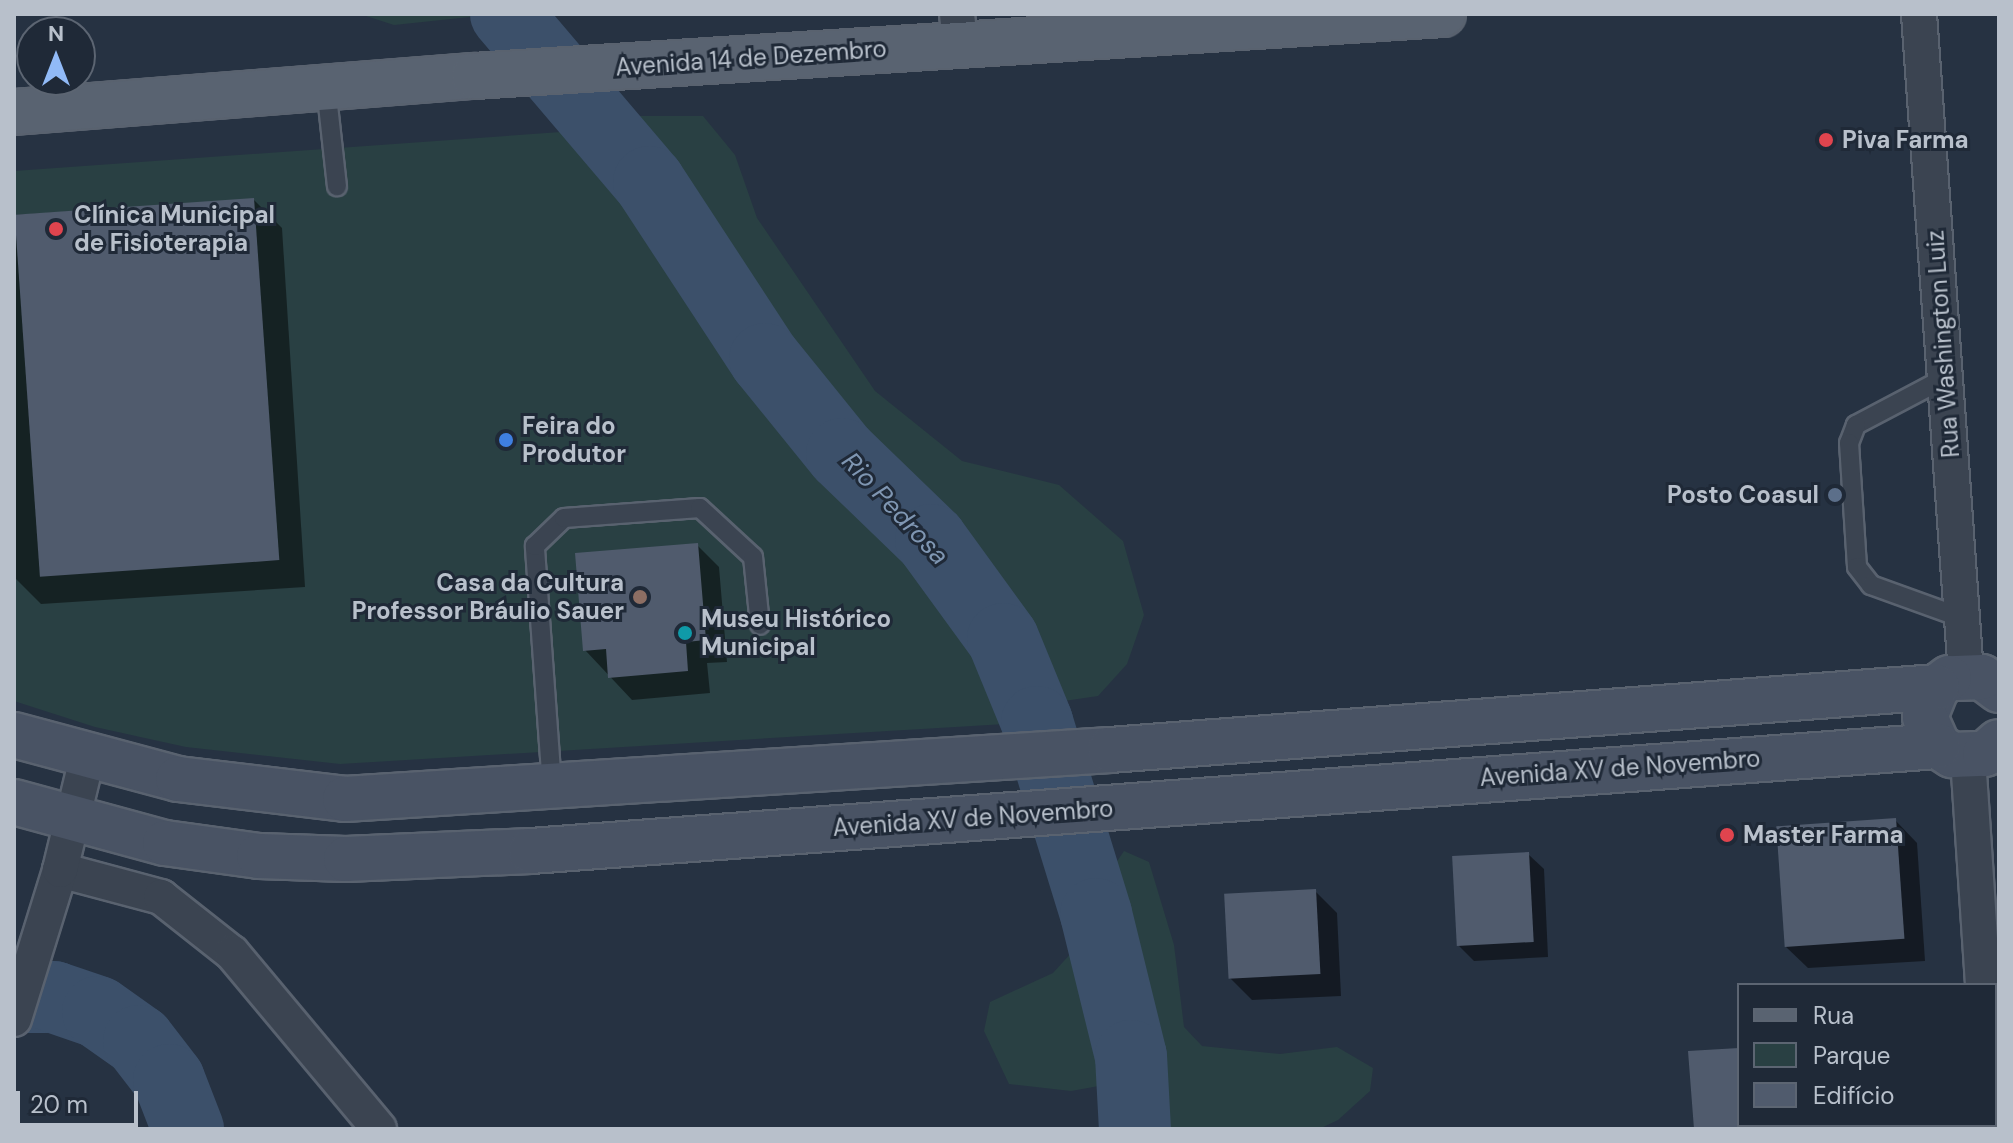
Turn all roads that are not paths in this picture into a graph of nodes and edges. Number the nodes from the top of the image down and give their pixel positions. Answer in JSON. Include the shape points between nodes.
{"nodes":[{"id":1,"x":1443,"y":14,"type":"edge"},
{"id":2,"x":1919,"y":14,"type":"edge"},
{"id":3,"x":959,"y":29,"type":"edge"},
{"id":4,"x":326,"y":87,"type":"junction"},
{"id":5,"x":60,"y":107,"type":"junction"},
{"id":6,"x":14,"y":112,"type":"edge"},
{"id":7,"x":14,"y":123,"type":"edge"},
{"id":8,"x":337,"y":186,"type":"dead end"},
{"id":9,"x":1945,"y":378,"type":"junction"},
{"id":10,"x":1962,"y":618,"type":"junction"},
{"id":11,"x":760,"y":625,"type":"dead end"},
{"id":12,"x":1979,"y":684,"type":"edge"},
{"id":13,"x":14,"y":735,"type":"edge"},
{"id":14,"x":1980,"y":747,"type":"edge"},
{"id":15,"x":87,"y":758,"type":"junction"},
{"id":16,"x":553,"y":789,"type":"junction"},
{"id":17,"x":14,"y":802,"type":"edge"},
{"id":18,"x":72,"y":820,"type":"junction"},
{"id":19,"x":60,"y":870,"type":"junction"},
{"id":20,"x":1983,"y":983,"type":"edge"},
{"id":21,"x":14,"y":1019,"type":"edge"},
{"id":22,"x":379,"y":1129,"type":"edge"}],
"edges":[{"from":1,"to":3,"type":"main road","name":"Avenida 14 de Dezembro"},
{"from":2,"to":9,"type":"street","name":"Rua Washington Luiz"},
{"from":3,"to":4,"type":"main road","name":"Avenida 14 de Dezembro","via":[[615,66]]},
{"from":4,"to":5,"type":"main road","name":"Avenida 14 de Dezembro"},
{"from":4,"to":8,"type":"lane"},
{"from":5,"to":6,"type":"main road","name":"Avenida 14 de Dezembro"},
{"from":5,"to":7,"type":"main road","name":"Avenida 14 de Dezembro"},
{"from":9,"to":10,"type":"street","name":"Rua Washington Luiz"},
{"from":9,"to":10,"type":"lane","via":[[1856,425],[1849,443],[1857,567],[1871,585]]},
{"from":10,"to":12,"type":"street","name":"Rua Washington Luiz"},
{"from":11,"to":16,"type":"lane","via":[[753,557],[700,508],[564,518],[535,546]]},
{"from":12,"to":14,"type":"main road","via":[[1925,717]]},
{"from":12,"to":16,"type":"main road"},
{"from":13,"to":15,"type":"main road"},
{"from":14,"to":18,"type":"main road","name":"Avenida XV de Novembro","via":[[531,851],[346,859],[259,856],[165,843]]},
{"from":14,"to":20,"type":"street"},
{"from":15,"to":16,"type":"main road","via":[[178,779],[345,799]]},
{"from":15,"to":18,"type":"street"},
{"from":17,"to":18,"type":"main road","name":"Avenida XV de Novembro"},
{"from":18,"to":19,"type":"street"},
{"from":19,"to":21,"type":"street"},
{"from":19,"to":22,"type":"street","via":[[161,897],[232,953]]}]}
